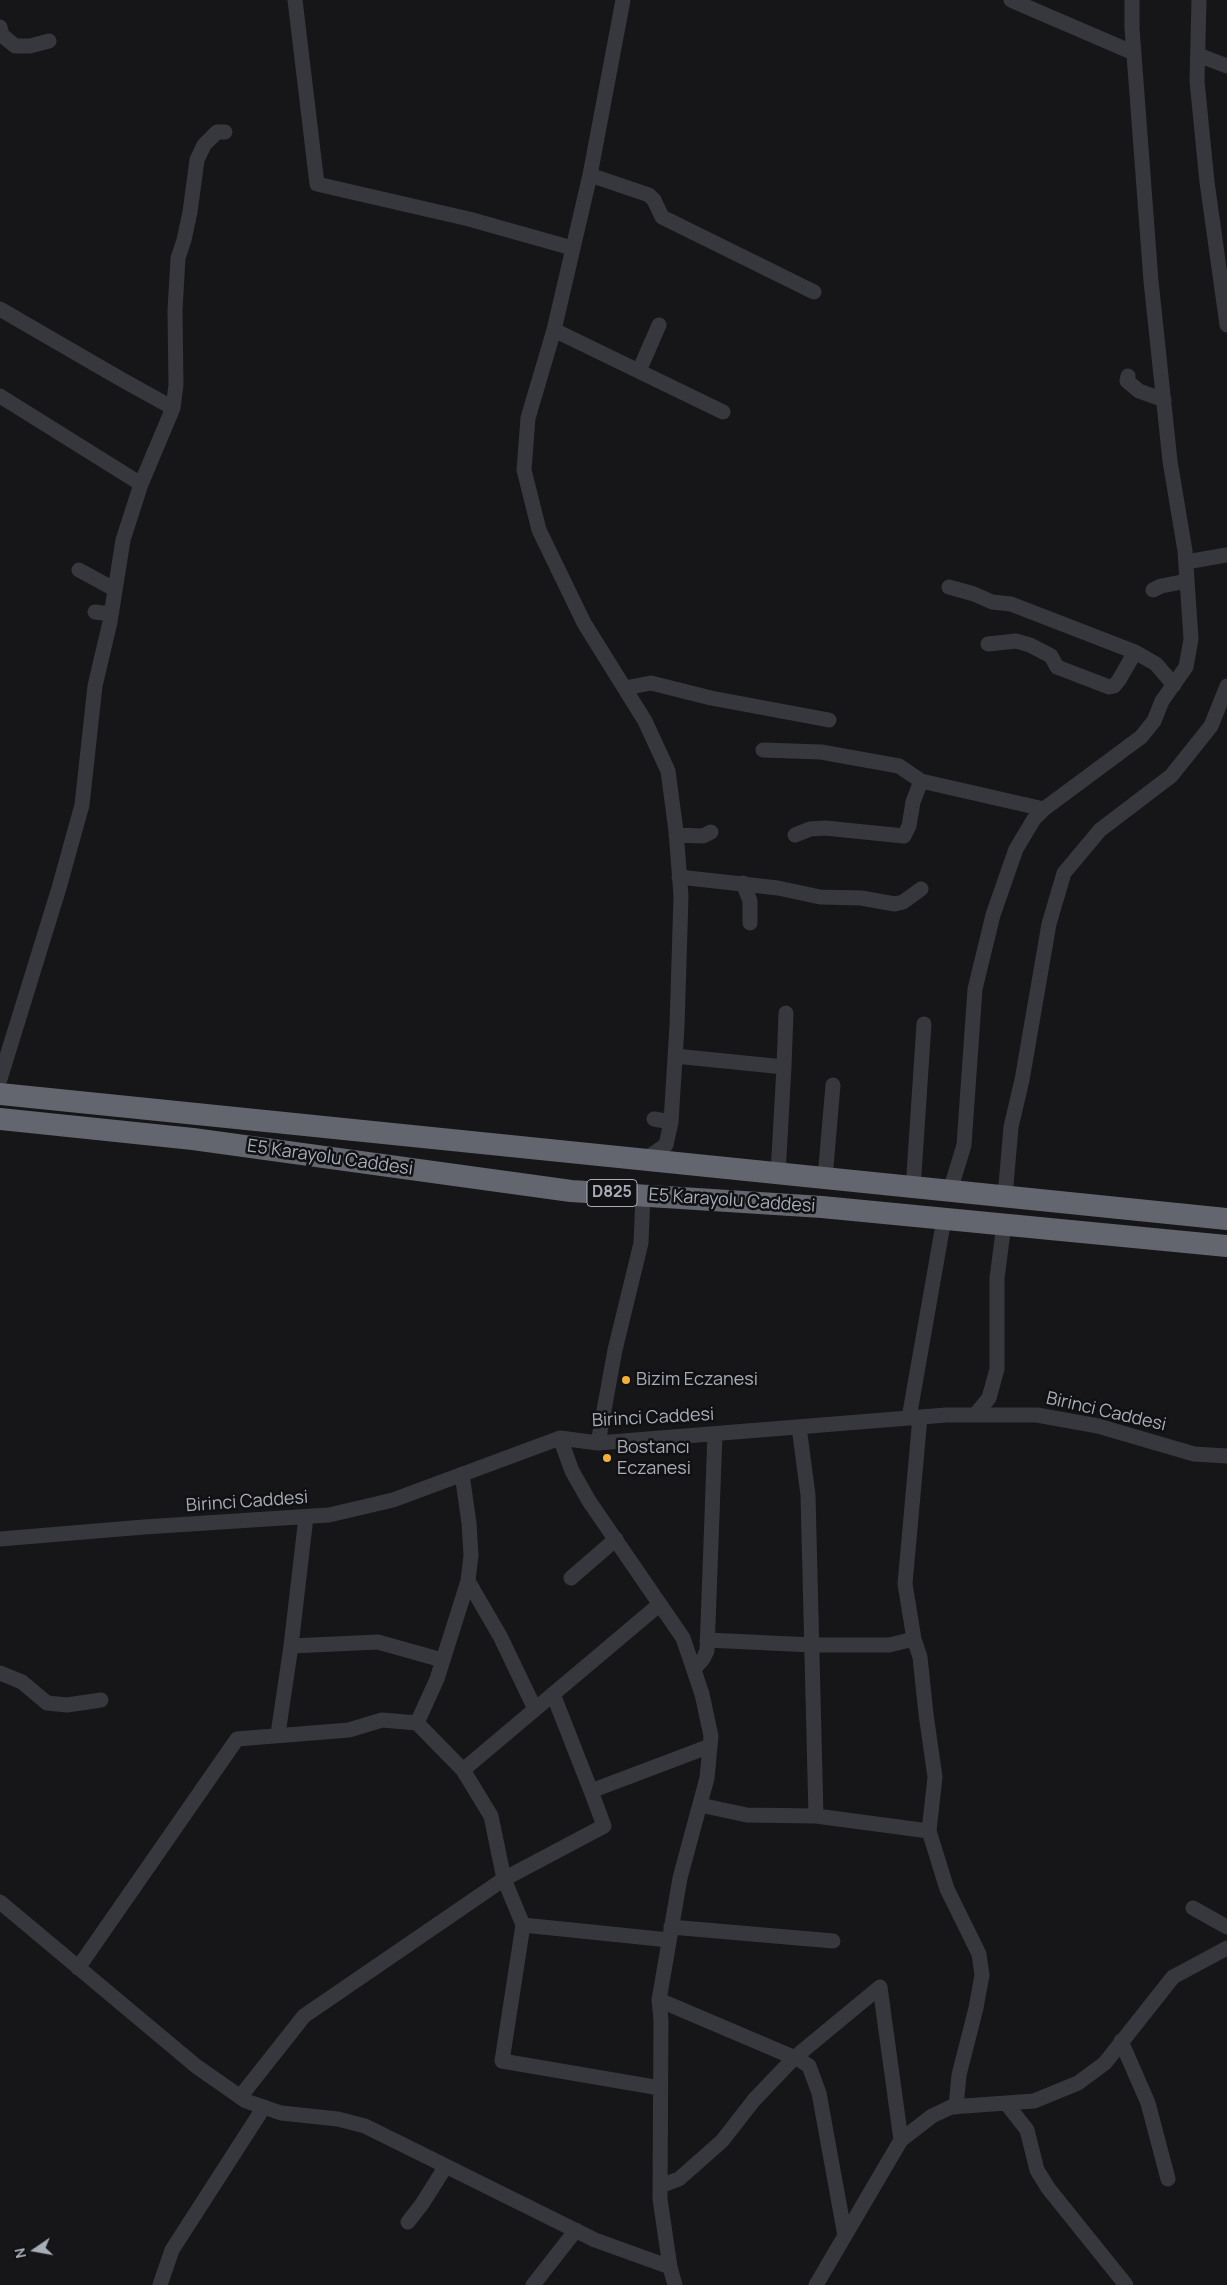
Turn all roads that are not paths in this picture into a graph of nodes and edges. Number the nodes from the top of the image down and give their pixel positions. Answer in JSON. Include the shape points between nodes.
{"nodes":[{"id":1,"x":295,"y":0,"type":"edge"},
{"id":2,"x":623,"y":0,"type":"edge"},
{"id":3,"x":1011,"y":0,"type":"edge"},
{"id":4,"x":1132,"y":0,"type":"edge"},
{"id":5,"x":1199,"y":0,"type":"edge"},
{"id":6,"x":1,"y":31,"type":"edge"},
{"id":7,"x":49,"y":41,"type":"dead end"},
{"id":8,"x":1134,"y":53,"type":"junction"},
{"id":9,"x":1198,"y":55,"type":"junction"},
{"id":10,"x":1227,"y":66,"type":"edge"},
{"id":11,"x":225,"y":132,"type":"dead end"},
{"id":12,"x":590,"y":175,"type":"junction"},
{"id":13,"x":572,"y":248,"type":"junction"},
{"id":14,"x":814,"y":292,"type":"dead end"},
{"id":15,"x":0,"y":309,"type":"edge"},
{"id":16,"x":659,"y":325,"type":"dead end"},
{"id":17,"x":1227,"y":326,"type":"edge"},
{"id":18,"x":554,"y":330,"type":"junction"},
{"id":19,"x":639,"y":371,"type":"junction"},
{"id":20,"x":1128,"y":376,"type":"dead end"},
{"id":21,"x":0,"y":396,"type":"edge"},
{"id":22,"x":1164,"y":400,"type":"junction"},
{"id":23,"x":173,"y":408,"type":"junction"},
{"id":24,"x":723,"y":412,"type":"dead end"},
{"id":25,"x":140,"y":484,"type":"junction"},
{"id":26,"x":1227,"y":555,"type":"edge"},
{"id":27,"x":1186,"y":562,"type":"junction"},
{"id":28,"x":79,"y":570,"type":"dead end"},
{"id":29,"x":1187,"y":581,"type":"junction"},
{"id":30,"x":949,"y":587,"type":"dead end"},
{"id":31,"x":114,"y":588,"type":"junction"},
{"id":32,"x":1153,"y":590,"type":"dead end"},
{"id":33,"x":95,"y":612,"type":"dead end"},
{"id":34,"x":111,"y":614,"type":"junction"},
{"id":35,"x":988,"y":644,"type":"dead end"},
{"id":36,"x":1135,"y":652,"type":"junction"},
{"id":37,"x":1174,"y":685,"type":"junction"},
{"id":38,"x":1227,"y":686,"type":"edge"},
{"id":39,"x":625,"y":688,"type":"junction"},
{"id":40,"x":829,"y":720,"type":"dead end"},
{"id":41,"x":763,"y":750,"type":"dead end"},
{"id":42,"x":921,"y":782,"type":"junction"},
{"id":43,"x":1044,"y":809,"type":"junction"},
{"id":44,"x":711,"y":832,"type":"dead end"},
{"id":45,"x":676,"y":835,"type":"junction"},
{"id":46,"x":795,"y":835,"type":"dead end"},
{"id":47,"x":679,"y":877,"type":"junction"},
{"id":48,"x":743,"y":883,"type":"junction"},
{"id":49,"x":921,"y":888,"type":"dead end"},
{"id":50,"x":750,"y":923,"type":"dead end"},
{"id":51,"x":786,"y":1013,"type":"dead end"},
{"id":52,"x":924,"y":1024,"type":"dead end"},
{"id":53,"x":675,"y":1056,"type":"junction"},
{"id":54,"x":784,"y":1067,"type":"junction"},
{"id":55,"x":0,"y":1079,"type":"edge"},
{"id":56,"x":833,"y":1085,"type":"dead end"},
{"id":57,"x":0,"y":1094,"type":"edge"},
{"id":58,"x":654,"y":1119,"type":"dead end"},
{"id":59,"x":0,"y":1120,"type":"edge"},
{"id":60,"x":671,"y":1122,"type":"junction"},
{"id":61,"x":638,"y":1159,"type":"junction"},
{"id":62,"x":672,"y":1163,"type":"junction"},
{"id":63,"x":778,"y":1174,"type":"junction"},
{"id":64,"x":824,"y":1178,"type":"junction"},
{"id":65,"x":913,"y":1189,"type":"junction"},
{"id":66,"x":950,"y":1191,"type":"junction"},
{"id":67,"x":635,"y":1195,"type":"junction"},
{"id":68,"x":668,"y":1197,"type":"junction"},
{"id":69,"x":1005,"y":1197,"type":"junction"},
{"id":70,"x":944,"y":1219,"type":"junction"},
{"id":71,"x":1227,"y":1219,"type":"edge"},
{"id":72,"x":1004,"y":1224,"type":"junction"},
{"id":73,"x":1227,"y":1246,"type":"edge"},
{"id":74,"x":975,"y":1415,"type":"junction"},
{"id":75,"x":914,"y":1418,"type":"junction"},
{"id":76,"x":799,"y":1427,"type":"junction"},
{"id":77,"x":716,"y":1434,"type":"junction"},
{"id":78,"x":560,"y":1438,"type":"junction"},
{"id":79,"x":598,"y":1443,"type":"junction"},
{"id":80,"x":1227,"y":1456,"type":"edge"},
{"id":81,"x":462,"y":1474,"type":"junction"},
{"id":82,"x":306,"y":1517,"type":"junction"},
{"id":83,"x":0,"y":1539,"type":"edge"},
{"id":84,"x":616,"y":1539,"type":"junction"},
{"id":85,"x":571,"y":1578,"type":"dead end"},
{"id":86,"x":468,"y":1581,"type":"junction"},
{"id":87,"x":660,"y":1604,"type":"junction"},
{"id":88,"x":914,"y":1639,"type":"junction"},
{"id":89,"x":707,"y":1640,"type":"junction"},
{"id":90,"x":812,"y":1645,"type":"junction"},
{"id":91,"x":291,"y":1646,"type":"junction"},
{"id":92,"x":442,"y":1660,"type":"junction"},
{"id":93,"x":694,"y":1669,"type":"junction"},
{"id":94,"x":0,"y":1673,"type":"edge"},
{"id":95,"x":553,"y":1694,"type":"junction"},
{"id":96,"x":102,"y":1700,"type":"dead end"},
{"id":97,"x":535,"y":1709,"type":"junction"},
{"id":98,"x":417,"y":1723,"type":"junction"},
{"id":99,"x":278,"y":1734,"type":"junction"},
{"id":100,"x":710,"y":1746,"type":"junction"},
{"id":101,"x":463,"y":1770,"type":"junction"},
{"id":102,"x":591,"y":1791,"type":"junction"},
{"id":103,"x":700,"y":1805,"type":"junction"},
{"id":104,"x":816,"y":1816,"type":"junction"},
{"id":105,"x":929,"y":1831,"type":"junction"},
{"id":106,"x":504,"y":1879,"type":"junction"},
{"id":107,"x":0,"y":1902,"type":"edge"},
{"id":108,"x":1193,"y":1908,"type":"dead end"},
{"id":109,"x":523,"y":1925,"type":"junction"},
{"id":110,"x":1227,"y":1927,"type":"edge"},
{"id":111,"x":670,"y":1933,"type":"junction"},
{"id":112,"x":833,"y":1941,"type":"dead end"},
{"id":113,"x":1227,"y":1948,"type":"edge"},
{"id":114,"x":78,"y":1968,"type":"junction"},
{"id":115,"x":659,"y":2000,"type":"junction"},
{"id":116,"x":1121,"y":2041,"type":"junction"},
{"id":117,"x":794,"y":2058,"type":"junction"},
{"id":118,"x":660,"y":2088,"type":"junction"},
{"id":119,"x":240,"y":2097,"type":"junction"},
{"id":120,"x":1006,"y":2103,"type":"junction"},
{"id":121,"x":264,"y":2107,"type":"junction"},
{"id":122,"x":956,"y":2107,"type":"junction"},
{"id":123,"x":901,"y":2140,"type":"junction"},
{"id":124,"x":446,"y":2166,"type":"junction"},
{"id":125,"x":1168,"y":2179,"type":"dead end"},
{"id":126,"x":660,"y":2186,"type":"junction"},
{"id":127,"x":408,"y":2222,"type":"dead end"},
{"id":128,"x":576,"y":2230,"type":"junction"},
{"id":129,"x":845,"y":2236,"type":"junction"},
{"id":130,"x":670,"y":2267,"type":"junction"},
{"id":131,"x":160,"y":2285,"type":"edge"},
{"id":132,"x":533,"y":2285,"type":"edge"},
{"id":133,"x":675,"y":2285,"type":"edge"},
{"id":134,"x":816,"y":2285,"type":"edge"},
{"id":135,"x":1126,"y":2285,"type":"edge"}],
"edges":[{"from":1,"to":13,"type":"street","via":[[317,184],[469,219]]},
{"from":2,"to":12,"type":"street"},
{"from":3,"to":8,"type":"street"},
{"from":4,"to":8,"type":"street"},
{"from":5,"to":9,"type":"street"},
{"from":6,"to":7,"type":"street","via":[[15,46]]},
{"from":8,"to":22,"type":"street"},
{"from":9,"to":10,"type":"street"},
{"from":9,"to":17,"type":"street","via":[[1197,81],[1207,182]]},
{"from":11,"to":23,"type":"street","via":[[217,132],[204,145],[197,160],[190,212],[178,258]]},
{"from":12,"to":13,"type":"street"},
{"from":12,"to":14,"type":"street","via":[[649,195],[662,217]]},
{"from":13,"to":18,"type":"street"},
{"from":15,"to":23,"type":"street"},
{"from":16,"to":19,"type":"street"},
{"from":18,"to":19,"type":"street"},
{"from":18,"to":39,"type":"street","via":[[528,418],[524,470],[539,530],[584,623]]},
{"from":19,"to":24,"type":"street"},
{"from":20,"to":22,"type":"street","via":[[1127,381],[1139,391]]},
{"from":21,"to":25,"type":"street"},
{"from":22,"to":27,"type":"street"},
{"from":23,"to":25,"type":"street"},
{"from":25,"to":31,"type":"street"},
{"from":26,"to":27,"type":"street"},
{"from":27,"to":29,"type":"street"},
{"from":28,"to":31,"type":"street"},
{"from":29,"to":32,"type":"street"},
{"from":29,"to":37,"type":"street","via":[[1191,639],[1186,668]]},
{"from":30,"to":36,"type":"street","via":[[992,602],[1011,604]]},
{"from":31,"to":34,"type":"street"},
{"from":33,"to":34,"type":"street"},
{"from":34,"to":55,"type":"street","via":[[95,686],[82,805]]},
{"from":35,"to":36,"type":"street","via":[[1016,641],[1030,645],[1051,656],[1057,667],[1109,687],[1120,680]]},
{"from":36,"to":37,"type":"street","via":[[1156,664]]},
{"from":37,"to":43,"type":"street","via":[[1141,737]]},
{"from":38,"to":69,"type":"street","via":[[1211,726],[1171,776],[1100,830],[1064,873],[1049,924],[1011,1128]]},
{"from":39,"to":40,"type":"street","via":[[651,683]]},
{"from":39,"to":45,"type":"street","via":[[668,771]]},
{"from":41,"to":42,"type":"street","via":[[821,752],[898,766]]},
{"from":42,"to":43,"type":"street"},
{"from":42,"to":46,"type":"street","via":[[904,836],[825,828]]},
{"from":43,"to":66,"type":"street","via":[[1016,849],[993,915],[974,990],[964,1145]]},
{"from":44,"to":45,"type":"street","via":[[703,836]]},
{"from":45,"to":47,"type":"street"},
{"from":47,"to":48,"type":"street"},
{"from":47,"to":53,"type":"street"},
{"from":48,"to":49,"type":"street","via":[[820,897],[861,898],[895,904]]},
{"from":48,"to":50,"type":"street","via":[[750,901]]},
{"from":51,"to":54,"type":"street"},
{"from":52,"to":65,"type":"street"},
{"from":53,"to":54,"type":"street"},
{"from":53,"to":60,"type":"street"},
{"from":54,"to":63,"type":"street"},
{"from":56,"to":64,"type":"street"},
{"from":57,"to":61,"type":"highway","name":"E5 Karayolu Caddesi","number":"D825"},
{"from":58,"to":60,"type":"street"},
{"from":59,"to":67,"type":"highway","name":"E5 Karayolu Caddesi","number":"D825","via":[[193,1139],[571,1191]]},
{"from":60,"to":61,"type":"street","via":[[666,1146]]},
{"from":61,"to":62,"type":"highway","name":"E5 Karayolu Caddesi","number":"D825"},
{"from":61,"to":67,"type":"highway"},
{"from":62,"to":63,"type":"highway","name":"E5 Karayolu Caddesi","number":"D825"},
{"from":62,"to":68,"type":"highway"},
{"from":63,"to":64,"type":"highway","name":"E5 Karayolu Caddesi","number":"D825"},
{"from":64,"to":65,"type":"highway","name":"E5 Karayolu Caddesi","number":"D825"},
{"from":65,"to":66,"type":"highway","name":"E5 Karayolu Caddesi","number":"D825"},
{"from":66,"to":69,"type":"highway","name":"E5 Karayolu Caddesi","number":"D825"},
{"from":67,"to":68,"type":"highway","name":"E5 Karayolu Caddesi","number":"D825"},
{"from":67,"to":79,"type":"street","via":[[641,1243],[615,1350]]},
{"from":68,"to":70,"type":"highway","name":"E5 Karayolu Caddesi","number":"D825"},
{"from":69,"to":71,"type":"highway","name":"E5 Karayolu Caddesi","number":"D825"},
{"from":70,"to":72,"type":"highway","name":"E5 Karayolu Caddesi","number":"D825"},
{"from":70,"to":75,"type":"street"},
{"from":72,"to":73,"type":"highway","name":"E5 Karayolu Caddesi","number":"D825"},
{"from":72,"to":74,"type":"street","via":[[997,1278],[997,1369],[989,1398]]},
{"from":74,"to":75,"type":"street","name":"Birinci Caddesi"},
{"from":74,"to":80,"type":"street","name":"Birinci Caddesi","via":[[1037,1415],[1098,1426],[1194,1454]]},
{"from":75,"to":76,"type":"street","name":"Birinci Caddesi"},
{"from":75,"to":88,"type":"street","via":[[905,1584]]},
{"from":76,"to":77,"type":"street","name":"Birinci Caddesi"},
{"from":76,"to":90,"type":"street","via":[[808,1495]]},
{"from":77,"to":79,"type":"street","name":"Birinci Caddesi"},
{"from":77,"to":89,"type":"street"},
{"from":78,"to":79,"type":"street","name":"Birinci Caddesi"},
{"from":78,"to":81,"type":"street","name":"Birinci Caddesi"},
{"from":78,"to":84,"type":"street","via":[[572,1471]]},
{"from":81,"to":82,"type":"street","name":"Birinci Caddesi","via":[[393,1500]]},
{"from":81,"to":86,"type":"street","via":[[470,1523]]},
{"from":82,"to":83,"type":"street","name":"Birinci Caddesi"},
{"from":82,"to":91,"type":"street"},
{"from":84,"to":85,"type":"street"},
{"from":84,"to":87,"type":"street"},
{"from":86,"to":92,"type":"street"},
{"from":86,"to":97,"type":"street","via":[[500,1636]]},
{"from":87,"to":93,"type":"street","via":[[683,1638]]},
{"from":87,"to":95,"type":"street"},
{"from":88,"to":90,"type":"street","via":[[890,1645]]},
{"from":88,"to":105,"type":"street","via":[[920,1657],[935,1777]]},
{"from":89,"to":90,"type":"street"},
{"from":89,"to":93,"type":"street","via":[[707,1651]]},
{"from":90,"to":104,"type":"street"},
{"from":91,"to":92,"type":"street","via":[[378,1642]]},
{"from":91,"to":99,"type":"street"},
{"from":92,"to":98,"type":"street"},
{"from":93,"to":100,"type":"street","via":[[711,1736]]},
{"from":94,"to":96,"type":"street","via":[[22,1682],[47,1703],[67,1705]]},
{"from":95,"to":97,"type":"street"},
{"from":95,"to":102,"type":"street"},
{"from":97,"to":101,"type":"street"},
{"from":98,"to":99,"type":"street","via":[[382,1720],[349,1730]]},
{"from":98,"to":101,"type":"street"},
{"from":99,"to":114,"type":"street","via":[[236,1738]]},
{"from":100,"to":102,"type":"street"},
{"from":100,"to":103,"type":"street"},
{"from":101,"to":106,"type":"street","via":[[491,1816]]},
{"from":102,"to":106,"type":"street","via":[[604,1826]]},
{"from":103,"to":104,"type":"street","via":[[747,1815]]},
{"from":103,"to":111,"type":"street","via":[[680,1878]]},
{"from":104,"to":105,"type":"street"},
{"from":105,"to":122,"type":"street","via":[[947,1889],[978,1954],[982,1975],[959,2075]]},
{"from":106,"to":109,"type":"street"},
{"from":106,"to":119,"type":"street","via":[[304,2016]]},
{"from":107,"to":114,"type":"street"},
{"from":108,"to":110,"type":"street"},
{"from":109,"to":111,"type":"street"},
{"from":109,"to":118,"type":"street","via":[[502,2061]]},
{"from":111,"to":112,"type":"street"},
{"from":111,"to":115,"type":"street"},
{"from":113,"to":116,"type":"street","via":[[1172,1977]]},
{"from":114,"to":119,"type":"street","via":[[196,2066]]},
{"from":115,"to":117,"type":"street"},
{"from":115,"to":118,"type":"street"},
{"from":116,"to":120,"type":"street","via":[[1104,2062],[1078,2083],[1034,2101]]},
{"from":116,"to":125,"type":"street","via":[[1148,2103]]},
{"from":117,"to":123,"type":"street","via":[[880,1987]]},
{"from":117,"to":126,"type":"street","via":[[754,2100],[722,2141],[679,2179]]},
{"from":117,"to":129,"type":"street","via":[[809,2066],[819,2093]]},
{"from":118,"to":126,"type":"street"},
{"from":119,"to":121,"type":"street"},
{"from":120,"to":122,"type":"street"},
{"from":120,"to":135,"type":"street","via":[[1027,2130],[1037,2170],[1048,2188]]},
{"from":121,"to":124,"type":"street","via":[[281,2113],[338,2119],[365,2126]]},
{"from":121,"to":131,"type":"street","via":[[172,2250]]},
{"from":122,"to":123,"type":"street","via":[[932,2116]]},
{"from":123,"to":129,"type":"street"},
{"from":124,"to":127,"type":"street"},
{"from":124,"to":128,"type":"street"},
{"from":126,"to":130,"type":"street"},
{"from":128,"to":130,"type":"street"},
{"from":128,"to":132,"type":"street"},
{"from":129,"to":134,"type":"street"},
{"from":130,"to":133,"type":"street"}]}
